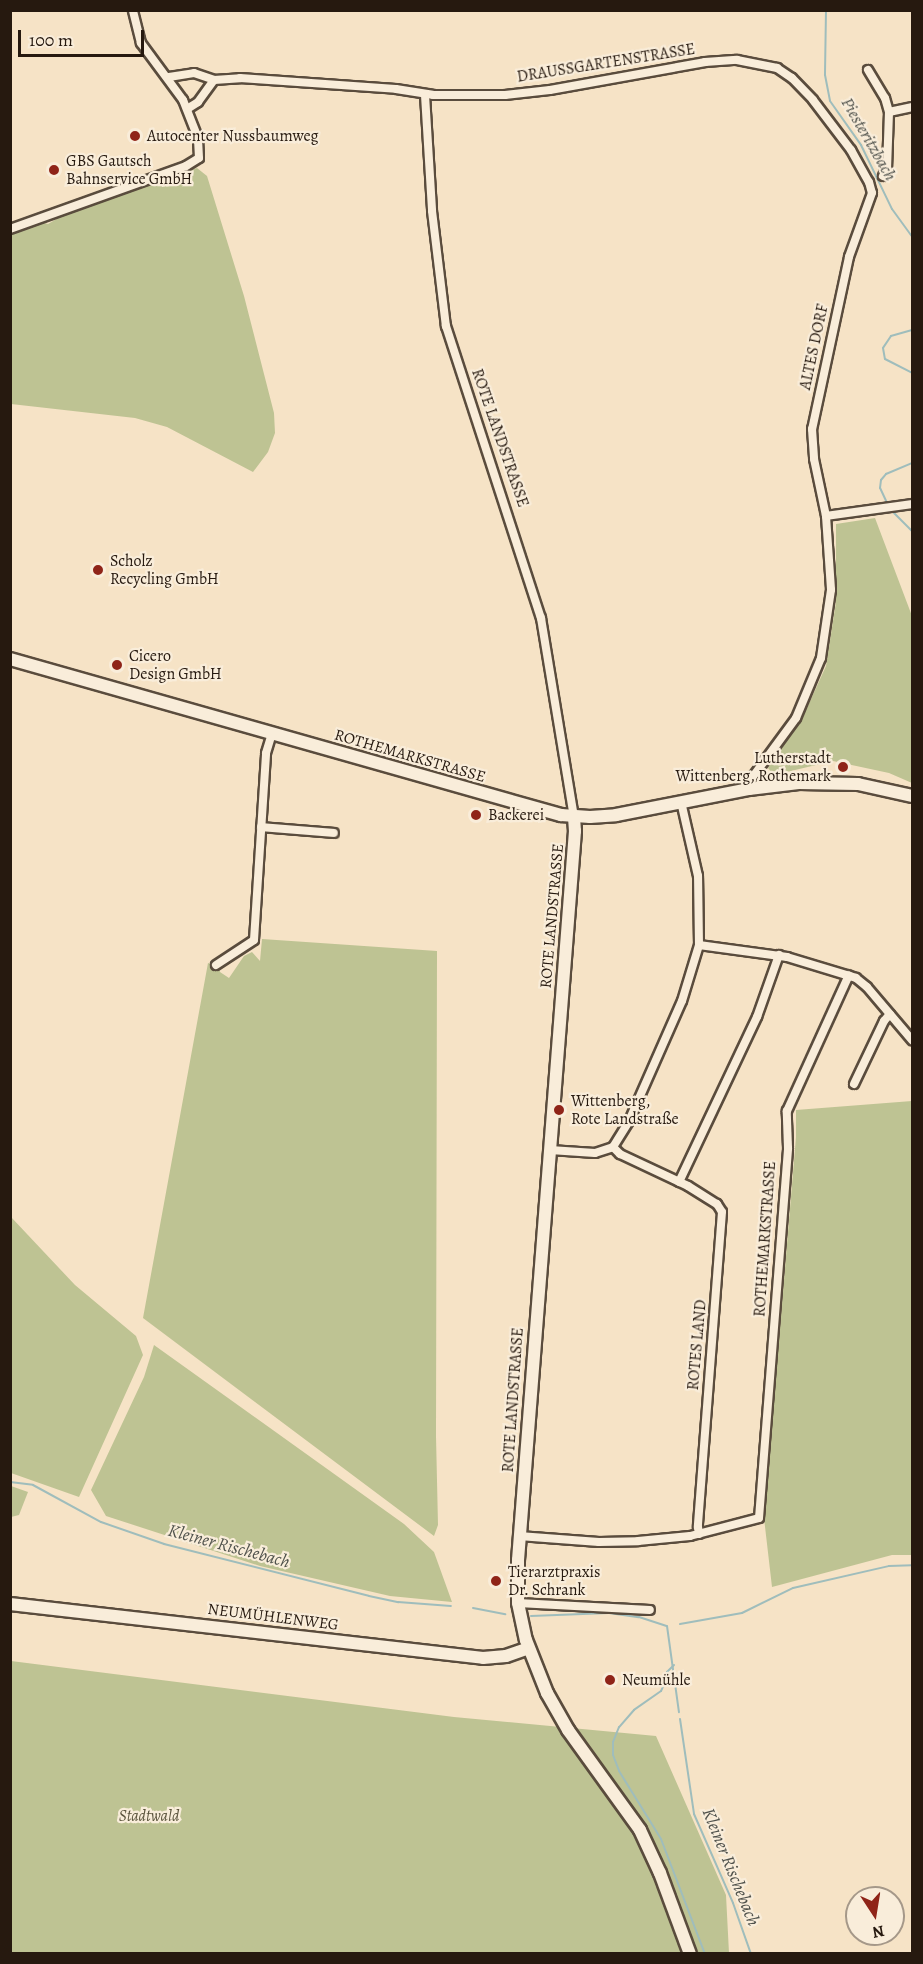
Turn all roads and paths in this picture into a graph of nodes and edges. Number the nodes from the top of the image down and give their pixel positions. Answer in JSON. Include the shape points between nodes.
{"nodes":[{"id":1,"x":133,"y":10,"type":"edge"},
{"id":2,"x":868,"y":70,"type":"dead end"},
{"id":3,"x":169,"y":77,"type":"junction"},
{"id":4,"x":214,"y":80,"type":"junction"},
{"id":5,"x":425,"y":94,"type":"junction"},
{"id":6,"x":912,"y":107,"type":"edge"},
{"id":7,"x":187,"y":109,"type":"junction"},
{"id":8,"x":889,"y":112,"type":"junction"},
{"id":9,"x":883,"y":176,"type":"dead end"},
{"id":10,"x":872,"y":188,"type":"joint"},
{"id":11,"x":10,"y":229,"type":"edge"},
{"id":12,"x":912,"y":504,"type":"edge"},
{"id":13,"x":826,"y":516,"type":"junction"},
{"id":14,"x":10,"y":659,"type":"edge"},
{"id":15,"x":272,"y":733,"type":"junction"},
{"id":16,"x":752,"y":778,"type":"dead end"},
{"id":17,"x":912,"y":796,"type":"edge"},
{"id":18,"x":681,"y":802,"type":"junction"},
{"id":19,"x":574,"y":817,"type":"junction"},
{"id":20,"x":261,"y":827,"type":"junction"},
{"id":21,"x":334,"y":833,"type":"dead end"},
{"id":22,"x":699,"y":945,"type":"junction"},
{"id":23,"x":779,"y":955,"type":"junction"},
{"id":24,"x":216,"y":965,"type":"dead end"},
{"id":25,"x":849,"y":975,"type":"junction"},
{"id":26,"x":890,"y":1014,"type":"junction"},
{"id":27,"x":912,"y":1040,"type":"edge"},
{"id":28,"x":854,"y":1084,"type":"dead end"},
{"id":29,"x":613,"y":1147,"type":"junction"},
{"id":30,"x":550,"y":1150,"type":"junction"},
{"id":31,"x":679,"y":1182,"type":"junction"},
{"id":32,"x":699,"y":1534,"type":"junction"},
{"id":33,"x":519,"y":1536,"type":"junction"},
{"id":34,"x":518,"y":1603,"type":"junction"},
{"id":35,"x":10,"y":1604,"type":"edge"},
{"id":36,"x":650,"y":1610,"type":"dead end"},
{"id":37,"x":529,"y":1648,"type":"junction"},
{"id":38,"x":690,"y":1953,"type":"edge"}],
"edges":[{"from":1,"to":3,"type":"street","via":[[141,43]]},
{"from":2,"to":8,"type":"street"},
{"from":3,"to":4,"type":"street","name":"DRAUSSGARTENSTRASSE","via":[[194,73]]},
{"from":3,"to":7,"type":"street"},
{"from":4,"to":5,"type":"street","name":"DRAUSSGARTENSTRASSE","via":[[240,78]]},
{"from":4,"to":7,"type":"street","via":[[198,102]]},
{"from":5,"to":10,"type":"street","name":"DRAUSSGARTENSTRASSE","via":[[527,93],[705,62],[759,63],[784,72],[805,91],[851,150]]},
{"from":5,"to":19,"type":"street","name":"ROTE LANDSTRASSE","via":[[432,211],[446,326],[541,618]]},
{"from":6,"to":8,"type":"street"},
{"from":7,"to":11,"type":"street","via":[[200,147],[199,158]]},
{"from":8,"to":9,"type":"street","via":[[887,168]]},
{"from":10,"to":13,"type":"street","name":"ALTES DORF","via":[[872,198],[849,257],[812,429]]},
{"from":12,"to":13,"type":"street"},
{"from":13,"to":16,"type":"street","via":[[831,590],[821,658],[796,718]]},
{"from":14,"to":15,"type":"street","name":"ROTHEMARKSTRASSE"},
{"from":15,"to":19,"type":"street","name":"ROTHEMARKSTRASSE","via":[[526,807]]},
{"from":15,"to":20,"type":"street","via":[[267,747]]},
{"from":17,"to":18,"type":"street","name":"ROTHEMARKSTRASSE","via":[[858,784],[805,782]]},
{"from":18,"to":19,"type":"street","name":"ROTHEMARKSTRASSE","via":[[616,815]]},
{"from":18,"to":22,"type":"street","via":[[696,865]]},
{"from":19,"to":30,"type":"street","name":"ROTE LANDSTRASSE"},
{"from":20,"to":21,"type":"street"},
{"from":20,"to":24,"type":"street","via":[[254,940]]},
{"from":22,"to":23,"type":"street"},
{"from":22,"to":29,"type":"street","via":[[682,1001],[629,1121]]},
{"from":23,"to":25,"type":"street"},
{"from":23,"to":31,"type":"street","via":[[757,1017]]},
{"from":25,"to":26,"type":"street","via":[[867,987]]},
{"from":25,"to":32,"type":"street","name":"ROTHEMARKSTRASSE","via":[[787,1111],[788,1148],[759,1518]]},
{"from":26,"to":27,"type":"street"},
{"from":26,"to":28,"type":"street"},
{"from":29,"to":30,"type":"street","via":[[596,1153]]},
{"from":29,"to":31,"type":"street","name":"ROTES LAND"},
{"from":30,"to":33,"type":"street","name":"ROTE LANDSTRASSE"},
{"from":31,"to":32,"type":"street","name":"ROTES LAND","via":[[717,1204],[723,1216]]},
{"from":32,"to":33,"type":"street","via":[[599,1542]]},
{"from":33,"to":34,"type":"street","name":"ROTE LANDSTRASSE"},
{"from":34,"to":36,"type":"street"},
{"from":34,"to":37,"type":"street","name":"ROTE LANDSTRASSE"},
{"from":35,"to":37,"type":"street","name":"NEUMÜHLENWEG","via":[[486,1659]]},
{"from":37,"to":38,"type":"street","name":"ROTE LANDSTRASSE","via":[[562,1722],[649,1846]]}]}
